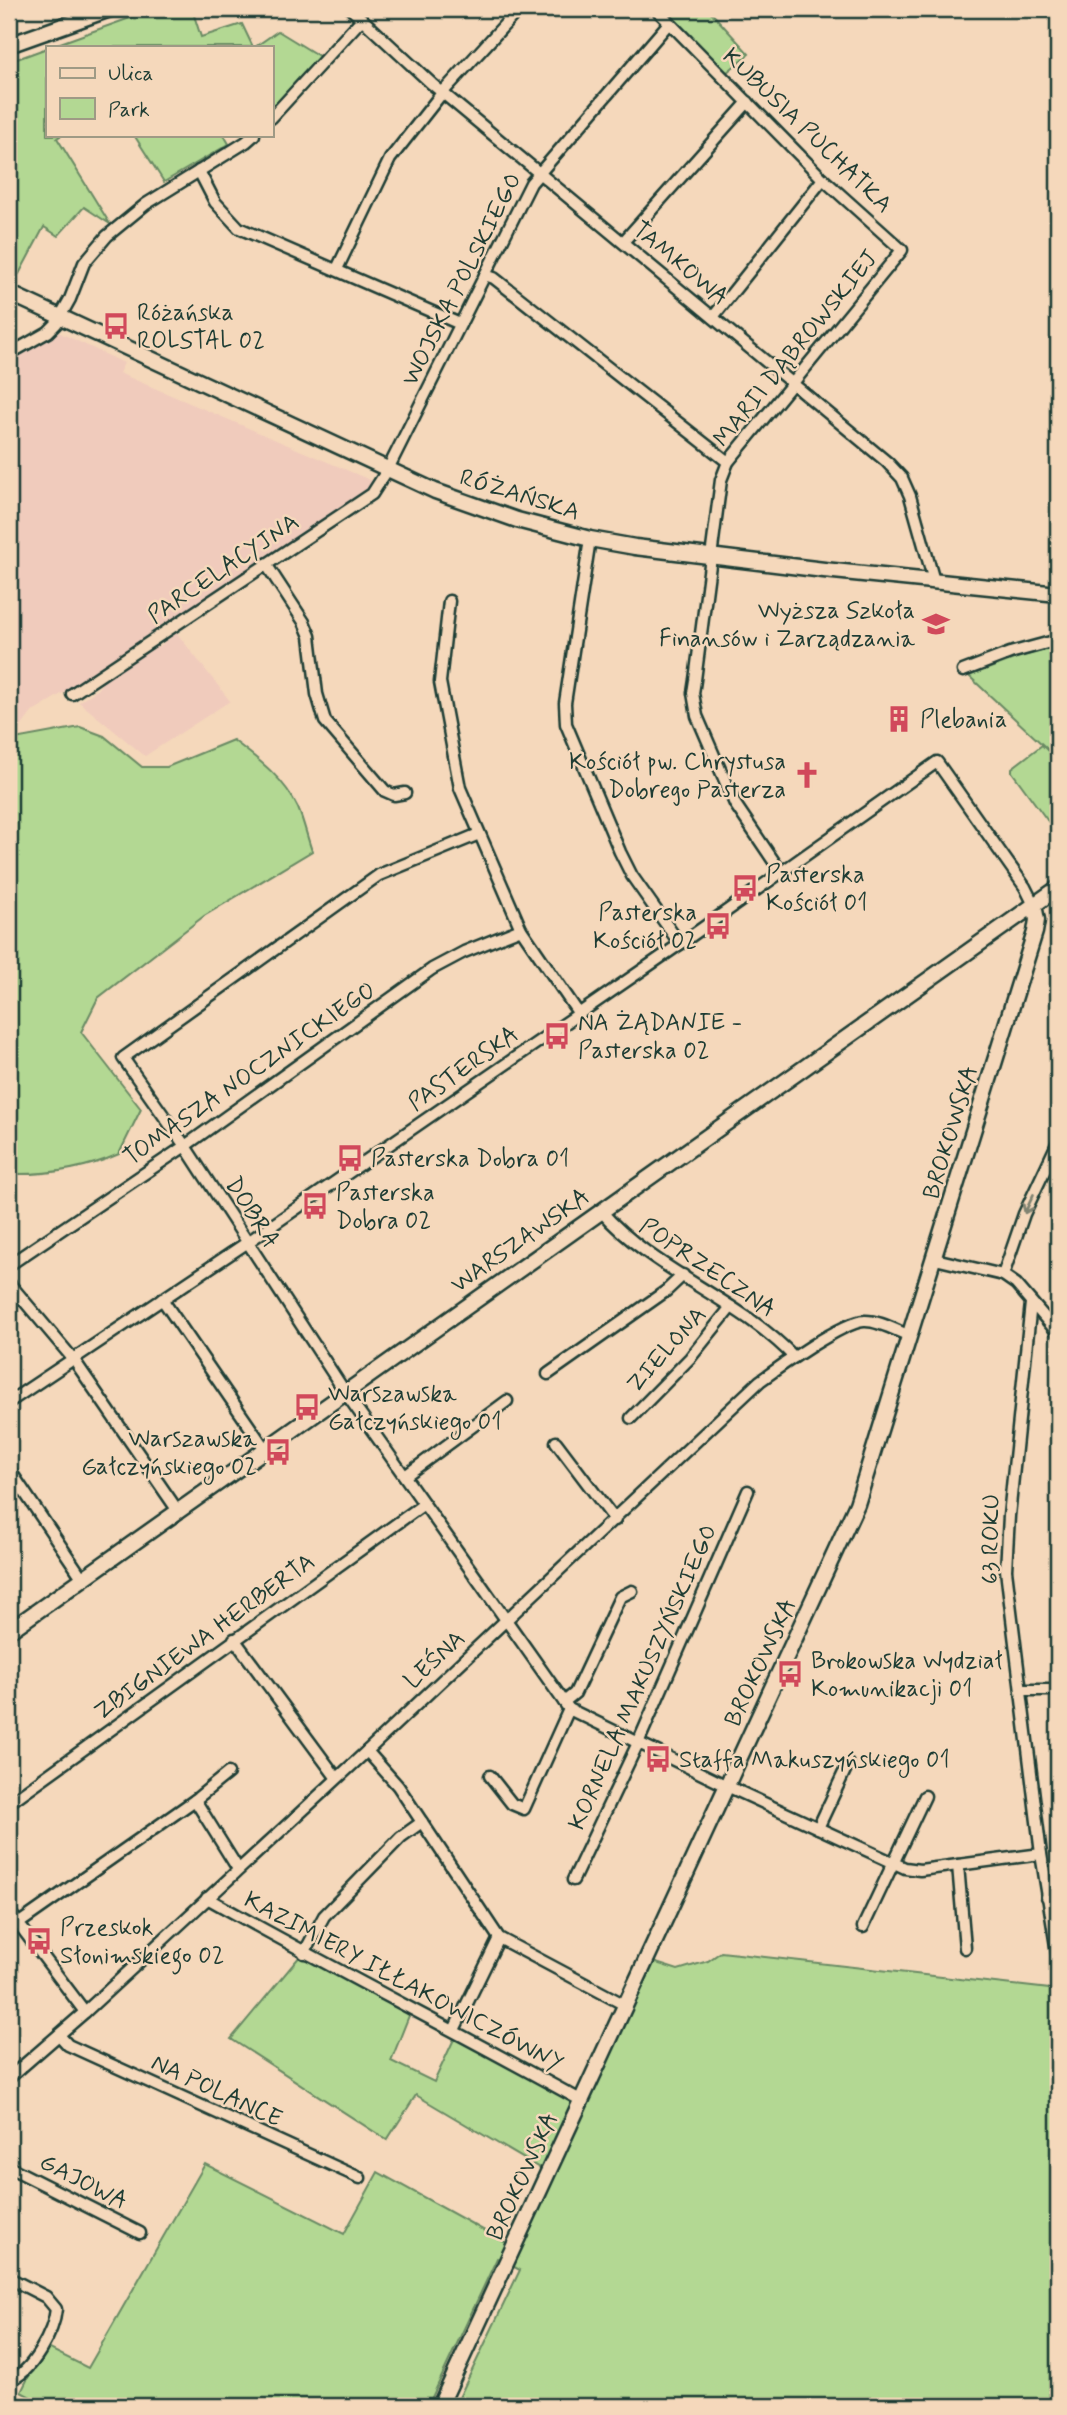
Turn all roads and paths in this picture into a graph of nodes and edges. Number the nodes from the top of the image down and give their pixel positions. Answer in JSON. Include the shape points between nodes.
{"nodes":[{"id":1,"x":110,"y":9,"type":"edge"},
{"id":2,"x":352,"y":9,"type":"edge"},
{"id":3,"x":519,"y":9,"type":"edge"},
{"id":4,"x":656,"y":9,"type":"edge"},
{"id":5,"x":1052,"y":9,"type":"edge"},
{"id":6,"x":1058,"y":13,"type":"edge"},
{"id":7,"x":362,"y":19,"type":"junction"},
{"id":8,"x":669,"y":23,"type":"junction"},
{"id":9,"x":9,"y":46,"type":"edge"},
{"id":10,"x":442,"y":93,"type":"junction"},
{"id":11,"x":748,"y":102,"type":"junction"},
{"id":12,"x":273,"y":116,"type":"edge"},
{"id":13,"x":253,"y":136,"type":"edge"},
{"id":14,"x":198,"y":171,"type":"junction"},
{"id":15,"x":539,"y":173,"type":"junction"},
{"id":16,"x":823,"y":179,"type":"junction"},
{"id":17,"x":622,"y":242,"type":"junction"},
{"id":18,"x":902,"y":250,"type":"joint"},
{"id":19,"x":337,"y":270,"type":"junction"},
{"id":20,"x":485,"y":275,"type":"junction"},
{"id":21,"x":9,"y":293,"type":"edge"},
{"id":22,"x":61,"y":317,"type":"junction"},
{"id":23,"x":713,"y":317,"type":"junction"},
{"id":24,"x":460,"y":324,"type":"junction"},
{"id":25,"x":9,"y":354,"type":"edge"},
{"id":26,"x":793,"y":383,"type":"junction"},
{"id":27,"x":728,"y":462,"type":"junction"},
{"id":28,"x":388,"y":469,"type":"junction"},
{"id":29,"x":590,"y":539,"type":"junction"},
{"id":30,"x":713,"y":557,"type":"junction"},
{"id":31,"x":266,"y":564,"type":"junction"},
{"id":32,"x":934,"y":581,"type":"junction"},
{"id":33,"x":1058,"y":594,"type":"edge"},
{"id":34,"x":449,"y":601,"type":"dead end"},
{"id":35,"x":1058,"y":640,"type":"edge"},
{"id":36,"x":962,"y":671,"type":"dead end"},
{"id":37,"x":72,"y":694,"type":"dead end"},
{"id":38,"x":405,"y":793,"type":"dead end"},
{"id":39,"x":479,"y":834,"type":"junction"},
{"id":40,"x":781,"y":872,"type":"junction"},
{"id":41,"x":1058,"y":888,"type":"edge"},
{"id":42,"x":1034,"y":905,"type":"junction"},
{"id":43,"x":521,"y":929,"type":"junction"},
{"id":44,"x":680,"y":944,"type":"junction"},
{"id":45,"x":579,"y":1014,"type":"junction"},
{"id":46,"x":1058,"y":1142,"type":"edge"},
{"id":47,"x":185,"y":1146,"type":"junction"},
{"id":48,"x":601,"y":1211,"type":"junction"},
{"id":49,"x":248,"y":1242,"type":"junction"},
{"id":50,"x":935,"y":1259,"type":"junction"},
{"id":51,"x":9,"y":1265,"type":"edge"},
{"id":52,"x":683,"y":1275,"type":"junction"},
{"id":53,"x":1003,"y":1275,"type":"junction"},
{"id":54,"x":9,"y":1283,"type":"edge"},
{"id":55,"x":162,"y":1299,"type":"junction"},
{"id":56,"x":1031,"y":1303,"type":"junction"},
{"id":57,"x":731,"y":1307,"type":"junction"},
{"id":58,"x":1058,"y":1333,"type":"edge"},
{"id":59,"x":910,"y":1336,"type":"junction"},
{"id":60,"x":793,"y":1357,"type":"junction"},
{"id":61,"x":74,"y":1360,"type":"junction"},
{"id":62,"x":548,"y":1374,"type":"dead end"},
{"id":63,"x":345,"y":1392,"type":"junction"},
{"id":64,"x":507,"y":1401,"type":"dead end"},
{"id":65,"x":9,"y":1402,"type":"edge"},
{"id":66,"x":631,"y":1418,"type":"dead end"},
{"id":67,"x":556,"y":1442,"type":"dead end"},
{"id":68,"x":265,"y":1449,"type":"junction"},
{"id":69,"x":9,"y":1469,"type":"edge"},
{"id":70,"x":405,"y":1476,"type":"junction"},
{"id":71,"x":748,"y":1491,"type":"dead end"},
{"id":72,"x":424,"y":1504,"type":"junction"},
{"id":73,"x":178,"y":1511,"type":"junction"},
{"id":74,"x":615,"y":1520,"type":"junction"},
{"id":75,"x":83,"y":1578,"type":"junction"},
{"id":76,"x":632,"y":1591,"type":"dead end"},
{"id":77,"x":507,"y":1618,"type":"junction"},
{"id":78,"x":9,"y":1631,"type":"edge"},
{"id":79,"x":234,"y":1639,"type":"junction"},
{"id":80,"x":1021,"y":1690,"type":"junction"},
{"id":81,"x":1058,"y":1690,"type":"edge"},
{"id":82,"x":567,"y":1706,"type":"junction"},
{"id":83,"x":638,"y":1743,"type":"junction"},
{"id":84,"x":367,"y":1751,"type":"junction"},
{"id":85,"x":848,"y":1764,"type":"dead end"},
{"id":86,"x":228,"y":1773,"type":"dead end"},
{"id":87,"x":490,"y":1776,"type":"dead end"},
{"id":88,"x":336,"y":1777,"type":"junction"},
{"id":89,"x":727,"y":1786,"type":"junction"},
{"id":90,"x":925,"y":1796,"type":"dead end"},
{"id":91,"x":195,"y":1800,"type":"junction"},
{"id":92,"x":9,"y":1803,"type":"edge"},
{"id":93,"x":422,"y":1822,"type":"junction"},
{"id":94,"x":818,"y":1828,"type":"junction"},
{"id":95,"x":1041,"y":1854,"type":"junction"},
{"id":96,"x":894,"y":1863,"type":"junction"},
{"id":97,"x":958,"y":1865,"type":"junction"},
{"id":98,"x":238,"y":1868,"type":"junction"},
{"id":99,"x":573,"y":1880,"type":"dead end"},
{"id":100,"x":1058,"y":1892,"type":"edge"},
{"id":101,"x":1047,"y":1897,"type":"junction"},
{"id":102,"x":207,"y":1898,"type":"junction"},
{"id":103,"x":9,"y":1911,"type":"edge"},
{"id":104,"x":18,"y":1924,"type":"junction"},
{"id":105,"x":863,"y":1927,"type":"dead end"},
{"id":106,"x":499,"y":1938,"type":"junction"},
{"id":107,"x":965,"y":1948,"type":"dead end"},
{"id":108,"x":304,"y":1953,"type":"junction"},
{"id":109,"x":1058,"y":1958,"type":"edge"},
{"id":110,"x":625,"y":2004,"type":"junction"},
{"id":111,"x":85,"y":2012,"type":"junction"},
{"id":112,"x":454,"y":2030,"type":"junction"},
{"id":113,"x":59,"y":2035,"type":"junction"},
{"id":114,"x":9,"y":2078,"type":"edge"},
{"id":115,"x":582,"y":2101,"type":"junction"},
{"id":116,"x":9,"y":2167,"type":"edge"},
{"id":117,"x":359,"y":2178,"type":"dead end"},
{"id":118,"x":140,"y":2233,"type":"dead end"},
{"id":119,"x":9,"y":2278,"type":"edge"},
{"id":120,"x":9,"y":2379,"type":"edge"},
{"id":121,"x":440,"y":2406,"type":"edge"}],
"edges":[{"from":1,"to":9,"type":"street"},
{"from":2,"to":7,"type":"street","name":"TAMKOWA"},
{"from":3,"to":10,"type":"street"},
{"from":4,"to":8,"type":"street","name":"KUBUSIA PUCHATKA"},
{"from":5,"to":6,"type":"street"},
{"from":7,"to":10,"type":"street","name":"TAMKOWA"},
{"from":7,"to":12,"type":"street"},
{"from":8,"to":11,"type":"street","name":"KUBUSIA PUCHATKA"},
{"from":8,"to":15,"type":"street","name":"WOJSKA POLSKIEGO"},
{"from":10,"to":15,"type":"street","name":"TAMKOWA"},
{"from":10,"to":19,"type":"street","via":[[390,159]]},
{"from":11,"to":16,"type":"street","name":"KUBUSIA PUCHATKA"},
{"from":11,"to":17,"type":"street"},
{"from":13,"to":14,"type":"street"},
{"from":14,"to":19,"type":"street","via":[[215,202],[239,228]]},
{"from":14,"to":22,"type":"street","via":[[107,236],[84,263]]},
{"from":15,"to":17,"type":"street","name":"TAMKOWA"},
{"from":15,"to":20,"type":"street","name":"WOJSKA POLSKIEGO"},
{"from":16,"to":18,"type":"street","name":"KUBUSIA PUCHATKA"},
{"from":16,"to":23,"type":"street"},
{"from":17,"to":23,"type":"street","name":"TAMKOWA"},
{"from":18,"to":26,"type":"street","name":"MARII DĄBROWSKIEJ"},
{"from":19,"to":24,"type":"street"},
{"from":20,"to":24,"type":"street","name":"WOJSKA POLSKIEGO"},
{"from":20,"to":27,"type":"street"},
{"from":21,"to":22,"type":"street","name":"RÓŻAŃSKA"},
{"from":22,"to":25,"type":"street","via":[[48,332]]},
{"from":22,"to":28,"type":"street","name":"RÓŻAŃSKA"},
{"from":23,"to":26,"type":"street","name":"TAMKOWA"},
{"from":24,"to":28,"type":"street","name":"WOJSKA POLSKIEGO"},
{"from":26,"to":27,"type":"street","name":"MARII DĄBROWSKIEJ"},
{"from":26,"to":32,"type":"street","name":"TAMKOWA","via":[[902,478]]},
{"from":27,"to":30,"type":"street","name":"MARII DĄBROWSKIEJ","via":[[721,480]]},
{"from":28,"to":29,"type":"street","name":"RÓŻAŃSKA","via":[[472,505]]},
{"from":28,"to":31,"type":"street","name":"PARCELACYJNA","via":[[372,494]]},
{"from":29,"to":30,"type":"street","name":"RÓŻAŃSKA"},
{"from":29,"to":44,"type":"street","via":[[565,703],[566,724],[632,876]]},
{"from":30,"to":32,"type":"street","name":"RÓŻAŃSKA"},
{"from":30,"to":40,"type":"street","name":"MARII DĄBROWSKIEJ","via":[[695,680],[697,716],[735,804]]},
{"from":31,"to":37,"type":"street","name":"PARCELACYJNA"},
{"from":31,"to":38,"type":"street","via":[[310,636],[325,722],[385,790],[394,795]]},
{"from":32,"to":33,"type":"street","name":"RÓŻAŃSKA"},
{"from":34,"to":39,"type":"street","via":[[440,682],[457,776]]},
{"from":35,"to":36,"type":"street"},
{"from":39,"to":43,"type":"street"},
{"from":39,"to":47,"type":"street","name":"DOBRA","via":[[379,875],[124,1058]]},
{"from":40,"to":42,"type":"street","name":"PASTERSKA","via":[[937,762]]},
{"from":40,"to":44,"type":"street","name":"PASTERSKA"},
{"from":41,"to":42,"type":"street","name":"WARSZAWSKA"},
{"from":42,"to":48,"type":"street","name":"WARSZAWSKA"},
{"from":42,"to":50,"type":"street","name":"BROKOWSKA","via":[[1035,932]]},
{"from":43,"to":45,"type":"street"},
{"from":43,"to":47,"type":"street","name":"TOMASZA NOCZNICKIEGO","via":[[432,969]]},
{"from":44,"to":45,"type":"street","name":"PASTERSKA"},
{"from":45,"to":49,"type":"street","name":"PASTERSKA"},
{"from":46,"to":53,"type":"street","one_way":true,"via":[[1024,1214]]},
{"from":47,"to":49,"type":"street","name":"DOBRA"},
{"from":47,"to":51,"type":"street","name":"TOMASZA NOCZNICKIEGO"},
{"from":48,"to":52,"type":"street","name":"POPRZECZNA","via":[[620,1232]]},
{"from":48,"to":63,"type":"street","name":"WARSZAWSKA"},
{"from":49,"to":55,"type":"street","name":"PASTERSKA"},
{"from":49,"to":63,"type":"street","name":"DOBRA"},
{"from":50,"to":53,"type":"street"},
{"from":50,"to":59,"type":"street","name":"BROKOWSKA"},
{"from":52,"to":57,"type":"street","name":"POPRZECZNA"},
{"from":52,"to":62,"type":"street"},
{"from":53,"to":56,"type":"street"},
{"from":54,"to":61,"type":"street"},
{"from":55,"to":61,"type":"street","name":"PASTERSKA"},
{"from":55,"to":68,"type":"street"},
{"from":56,"to":58,"type":"street"},
{"from":56,"to":80,"type":"street","name":"63 ROKU","via":[[1006,1570]]},
{"from":57,"to":60,"type":"street","name":"POPRZECZNA"},
{"from":57,"to":66,"type":"street","name":"ZIELONA","via":[[690,1358]]},
{"from":59,"to":60,"type":"street","name":"LEŚNA","via":[[867,1320],[855,1322]]},
{"from":59,"to":89,"type":"street","name":"BROKOWSKA","via":[[857,1504]]},
{"from":60,"to":74,"type":"street","name":"LEŚNA","via":[[760,1381]]},
{"from":61,"to":65,"type":"street","name":"PASTERSKA"},
{"from":61,"to":73,"type":"street"},
{"from":63,"to":68,"type":"street","name":"WARSZAWSKA"},
{"from":63,"to":70,"type":"street","name":"DOBRA"},
{"from":64,"to":70,"type":"street"},
{"from":67,"to":74,"type":"street"},
{"from":68,"to":73,"type":"street","name":"WARSZAWSKA"},
{"from":69,"to":75,"type":"street"},
{"from":70,"to":72,"type":"street","name":"DOBRA"},
{"from":71,"to":83,"type":"street","name":"KORNELA MAKUSZYŃSKIEGO"},
{"from":72,"to":77,"type":"street","name":"DOBRA"},
{"from":72,"to":79,"type":"street","name":"ZBIGNIEWA HERBERTA"},
{"from":73,"to":75,"type":"street","name":"WARSZAWSKA"},
{"from":74,"to":77,"type":"street","name":"LEŚNA"},
{"from":75,"to":78,"type":"street","name":"WARSZAWSKA"},
{"from":76,"to":82,"type":"street","via":[[620,1597]]},
{"from":77,"to":82,"type":"street","name":"DOBRA"},
{"from":77,"to":84,"type":"street","name":"LEŚNA"},
{"from":79,"to":88,"type":"street"},
{"from":79,"to":92,"type":"street","name":"ZBIGNIEWA HERBERTA"},
{"from":80,"to":81,"type":"street"},
{"from":80,"to":95,"type":"street","name":"63 ROKU"},
{"from":82,"to":83,"type":"street"},
{"from":82,"to":87,"type":"street","via":[[524,1809],[512,1804]]},
{"from":83,"to":89,"type":"street"},
{"from":83,"to":99,"type":"street","name":"KORNELA MAKUSZYŃSKIEGO"},
{"from":84,"to":88,"type":"street","name":"LEŚNA"},
{"from":84,"to":93,"type":"street"},
{"from":85,"to":94,"type":"street"},
{"from":86,"to":91,"type":"street"},
{"from":88,"to":98,"type":"street","name":"LEŚNA"},
{"from":89,"to":94,"type":"street"},
{"from":89,"to":110,"type":"street","name":"BROKOWSKA"},
{"from":90,"to":96,"type":"street"},
{"from":91,"to":98,"type":"street"},
{"from":91,"to":104,"type":"street"},
{"from":93,"to":106,"type":"street"},
{"from":93,"to":108,"type":"street","via":[[401,1837],[324,1916]]},
{"from":94,"to":96,"type":"street"},
{"from":95,"to":97,"type":"street"},
{"from":95,"to":101,"type":"street","name":"63 ROKU"},
{"from":96,"to":97,"type":"street","via":[[920,1870]]},
{"from":96,"to":105,"type":"street"},
{"from":97,"to":107,"type":"street"},
{"from":98,"to":102,"type":"street","name":"LEŚNA"},
{"from":100,"to":101,"type":"street"},
{"from":101,"to":109,"type":"street","name":"63 ROKU"},
{"from":102,"to":108,"type":"street","name":"KAZIMIERY IŁŁAKOWICZÓWNY"},
{"from":102,"to":111,"type":"street","name":"LEŚNA"},
{"from":103,"to":104,"type":"street"},
{"from":104,"to":111,"type":"street"},
{"from":106,"to":110,"type":"street"},
{"from":106,"to":112,"type":"street"},
{"from":108,"to":112,"type":"street","name":"KAZIMIERY IŁŁAKOWICZÓWNY"},
{"from":110,"to":115,"type":"street","name":"BROKOWSKA"},
{"from":111,"to":113,"type":"street","name":"LEŚNA"},
{"from":112,"to":115,"type":"street","name":"KAZIMIERY IŁŁAKOWICZÓWNY"},
{"from":113,"to":114,"type":"street","name":"LEŚNA"},
{"from":113,"to":117,"type":"street","name":"NA POLANCE","via":[[68,2045]]},
{"from":115,"to":121,"type":"street","name":"BROKOWSKA"},
{"from":116,"to":118,"type":"street","name":"GAJOWA"},
{"from":119,"to":120,"type":"street","via":[[46,2297],[56,2309],[55,2324],[31,2365]]}]}
